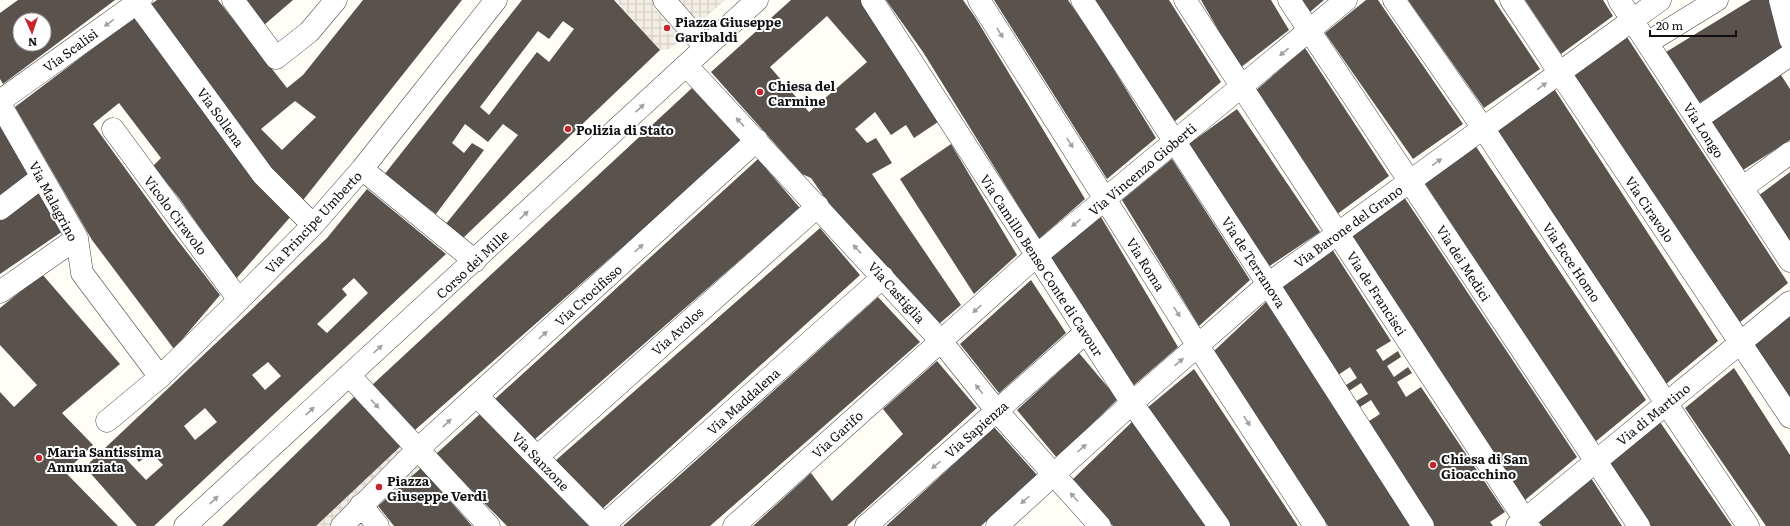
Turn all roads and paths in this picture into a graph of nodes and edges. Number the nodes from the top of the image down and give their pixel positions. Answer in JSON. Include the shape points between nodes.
{"nodes":[{"id":1,"x":233,"y":0,"type":"edge"},
{"id":2,"x":336,"y":0,"type":"edge"},
{"id":3,"x":496,"y":0,"type":"edge"},
{"id":4,"x":664,"y":0,"type":"edge"},
{"id":5,"x":757,"y":0,"type":"edge"},
{"id":6,"x":872,"y":0,"type":"edge"},
{"id":7,"x":979,"y":0,"type":"edge"},
{"id":8,"x":1082,"y":0,"type":"edge"},
{"id":9,"x":1185,"y":0,"type":"edge"},
{"id":10,"x":1288,"y":0,"type":"edge"},
{"id":11,"x":1346,"y":0,"type":"edge"},
{"id":12,"x":1394,"y":0,"type":"edge"},
{"id":13,"x":1511,"y":0,"type":"edge"},
{"id":14,"x":1619,"y":0,"type":"edge"},
{"id":15,"x":1660,"y":0,"type":"edge"},
{"id":16,"x":1717,"y":0,"type":"edge"},
{"id":17,"x":1780,"y":0,"type":"edge"},
{"id":18,"x":139,"y":2,"type":"edge"},
{"id":19,"x":1632,"y":20,"type":"junction"},
{"id":20,"x":1309,"y":30,"type":"junction"},
{"id":21,"x":1790,"y":39,"type":"edge"},
{"id":22,"x":1647,"y":43,"type":"junction"},
{"id":23,"x":705,"y":47,"type":"junction"},
{"id":24,"x":1790,"y":55,"type":"edge"},
{"id":25,"x":686,"y":64,"type":"junction"},
{"id":26,"x":1559,"y":73,"type":"junction"},
{"id":27,"x":1242,"y":87,"type":"junction"},
{"id":28,"x":0,"y":102,"type":"edge"},
{"id":29,"x":1697,"y":119,"type":"junction"},
{"id":30,"x":1483,"y":128,"type":"junction"},
{"id":31,"x":113,"y":130,"type":"dead end"},
{"id":32,"x":757,"y":140,"type":"junction"},
{"id":33,"x":1176,"y":141,"type":"junction"},
{"id":34,"x":1790,"y":153,"type":"edge"},
{"id":35,"x":362,"y":170,"type":"junction"},
{"id":36,"x":42,"y":177,"type":"junction"},
{"id":37,"x":1410,"y":182,"type":"junction"},
{"id":38,"x":1742,"y":188,"type":"junction"},
{"id":39,"x":1105,"y":199,"type":"junction"},
{"id":40,"x":818,"y":206,"type":"junction"},
{"id":41,"x":0,"y":209,"type":"edge"},
{"id":42,"x":313,"y":225,"type":"junction"},
{"id":43,"x":1339,"y":234,"type":"junction"},
{"id":44,"x":77,"y":238,"type":"junction"},
{"id":45,"x":1036,"y":256,"type":"junction"},
{"id":46,"x":475,"y":261,"type":"junction"},
{"id":47,"x":1790,"y":261,"type":"edge"},
{"id":48,"x":883,"y":277,"type":"junction"},
{"id":49,"x":1268,"y":284,"type":"junction"},
{"id":50,"x":0,"y":292,"type":"edge"},
{"id":51,"x":239,"y":300,"type":"junction"},
{"id":52,"x":1790,"y":302,"type":"edge"},
{"id":53,"x":1086,"y":333,"type":"junction"},
{"id":54,"x":941,"y":341,"type":"junction"},
{"id":55,"x":1740,"y":343,"type":"junction"},
{"id":56,"x":1198,"y":346,"type":"junction"},
{"id":57,"x":349,"y":375,"type":"junction"},
{"id":58,"x":160,"y":376,"type":"junction"},
{"id":59,"x":477,"y":396,"type":"junction"},
{"id":60,"x":1132,"y":404,"type":"junction"},
{"id":61,"x":1665,"y":404,"type":"junction"},
{"id":62,"x":997,"y":411,"type":"junction"},
{"id":63,"x":1790,"y":418,"type":"edge"},
{"id":64,"x":107,"y":421,"type":"dead end"},
{"id":65,"x":418,"y":450,"type":"junction"},
{"id":66,"x":537,"y":457,"type":"junction"},
{"id":67,"x":1595,"y":461,"type":"junction"},
{"id":68,"x":1053,"y":474,"type":"junction"},
{"id":69,"x":361,"y":505,"type":"junction"},
{"id":70,"x":1524,"y":524,"type":"edge"},
{"id":71,"x":185,"y":526,"type":"edge"},
{"id":72,"x":342,"y":526,"type":"edge"},
{"id":73,"x":378,"y":526,"type":"edge"},
{"id":74,"x":489,"y":526,"type":"edge"},
{"id":75,"x":604,"y":526,"type":"edge"},
{"id":76,"x":734,"y":526,"type":"edge"},
{"id":77,"x":866,"y":526,"type":"edge"},
{"id":78,"x":997,"y":526,"type":"edge"},
{"id":79,"x":1100,"y":526,"type":"edge"},
{"id":80,"x":1219,"y":526,"type":"edge"},
{"id":81,"x":1315,"y":526,"type":"edge"},
{"id":82,"x":1423,"y":526,"type":"edge"},
{"id":83,"x":1639,"y":526,"type":"edge"},
{"id":84,"x":1748,"y":526,"type":"edge"}],
"edges":[{"from":1,"to":2,"type":"street","via":[[276,58],[309,32]]},
{"from":3,"to":35,"type":"street","name":"Via Principe Umberto"},
{"from":4,"to":23,"type":"street"},
{"from":5,"to":23,"type":"street","name":"Corso dei Mille"},
{"from":6,"to":45,"type":"street","name":"Via Camillo Benso Conte di Cavour"},
{"from":7,"to":39,"type":"street","name":"Via Roma","one_way":true},
{"from":8,"to":33,"type":"street","name":"Via de Terranova"},
{"from":9,"to":27,"type":"street","name":"Via de Francisci"},
{"from":10,"to":20,"type":"street","name":"Via dei Medici"},
{"from":11,"to":20,"type":"street","name":"Via Vincenzo Gioberti"},
{"from":12,"to":30,"type":"street","name":"Via Ecce Homo"},
{"from":13,"to":26,"type":"street","name":"Via Ciravolo"},
{"from":14,"to":19,"type":"street","name":"Via Longo"},
{"from":15,"to":19,"type":"street","name":"Via Barone del Grano"},
{"from":16,"to":22,"type":"street"},
{"from":17,"to":21,"type":"street"},
{"from":18,"to":28,"type":"street","name":"Via Scalisi","one_way":true},
{"from":18,"to":42,"type":"street","name":"Via Sollena","via":[[263,175]]},
{"from":19,"to":22,"type":"street","name":"Via Longo"},
{"from":19,"to":26,"type":"street","name":"Via Barone del Grano"},
{"from":20,"to":27,"type":"street","name":"Via Vincenzo Gioberti","one_way":true},
{"from":20,"to":37,"type":"street","name":"Via dei Medici"},
{"from":22,"to":29,"type":"street","name":"Via Longo"},
{"from":23,"to":25,"type":"street","name":"Corso dei Mille"},
{"from":24,"to":29,"type":"street"},
{"from":32,"to":25,"type":"street","name":"Via Castiglia","one_way":true},
{"from":46,"to":25,"type":"street","name":"Corso dei Mille","one_way":true},
{"from":30,"to":26,"type":"street","name":"Via Barone del Grano","one_way":true},
{"from":26,"to":55,"type":"street","name":"Via Ciravolo"},
{"from":27,"to":33,"type":"street","name":"Via Vincenzo Gioberti"},
{"from":27,"to":43,"type":"street","name":"Via de Francisci"},
{"from":28,"to":36,"type":"street","name":"Via Malagrino"},
{"from":29,"to":38,"type":"street","name":"Via Longo"},
{"from":37,"to":30,"type":"street","name":"Via Barone del Grano","one_way":true},
{"from":30,"to":61,"type":"street","name":"Via Ecce Homo"},
{"from":31,"to":51,"type":"street","name":"Vicolo Ciravolo"},
{"from":32,"to":40,"type":"street","name":"Via Castiglia"},
{"from":59,"to":32,"type":"street","name":"Via Crocifisso","one_way":true},
{"from":33,"to":39,"type":"street","name":"Via Vincenzo Gioberti"},
{"from":33,"to":49,"type":"street","name":"Via de Terranova"},
{"from":34,"to":38,"type":"street"},
{"from":35,"to":42,"type":"street","name":"Via Principe Umberto"},
{"from":35,"to":46,"type":"street"},
{"from":36,"to":41,"type":"street"},
{"from":36,"to":44,"type":"street","name":"Via Malagrino"},
{"from":37,"to":43,"type":"street","name":"Via Barone del Grano"},
{"from":37,"to":67,"type":"street","name":"Via dei Medici"},
{"from":38,"to":47,"type":"street","name":"Via Longo"},
{"from":39,"to":45,"type":"street","name":"Via Vincenzo Gioberti","one_way":true},
{"from":39,"to":56,"type":"street","name":"Via Roma","one_way":true},
{"from":48,"to":40,"type":"street","name":"Via Castiglia","one_way":true},
{"from":40,"to":66,"type":"street","name":"Via Avolos"},
{"from":42,"to":51,"type":"street","name":"Via Principe Umberto"},
{"from":43,"to":49,"type":"street","name":"Via Barone del Grano"},
{"from":43,"to":70,"type":"street","name":"Via de Francisci"},
{"from":44,"to":50,"type":"street"},
{"from":44,"to":58,"type":"street","name":"Via Malagrino","via":[[82,273]]},
{"from":45,"to":53,"type":"street","name":"Via Camillo Benso Conte di Cavour"},
{"from":45,"to":54,"type":"street","name":"Via Vincenzo Gioberti","one_way":true},
{"from":57,"to":46,"type":"street","name":"Corso dei Mille","one_way":true},
{"from":48,"to":54,"type":"street","name":"Via Castiglia"},
{"from":48,"to":75,"type":"street","name":"Via Maddalena"},
{"from":49,"to":56,"type":"street","name":"Via Barone del Grano"},
{"from":49,"to":82,"type":"street","name":"Via de Terranova"},
{"from":51,"to":58,"type":"street","name":"Via Principe Umberto"},
{"from":52,"to":55,"type":"street","name":"Via di Martino"},
{"from":53,"to":60,"type":"street","name":"Via Camillo Benso Conte di Cavour"},
{"from":53,"to":62,"type":"street","name":"Via Sapienza"},
{"from":62,"to":54,"type":"street","name":"Via Castiglia","one_way":true},
{"from":54,"to":76,"type":"street","name":"Via Garifo"},
{"from":55,"to":61,"type":"street","name":"Via di Martino"},
{"from":55,"to":63,"type":"street","name":"Via Ciravolo"},
{"from":60,"to":56,"type":"street","name":"Via Barone del Grano","one_way":true},
{"from":56,"to":81,"type":"street","name":"Via Roma","one_way":true},
{"from":57,"to":65,"type":"street","one_way":true},
{"from":71,"to":57,"type":"street","name":"Corso dei Mille","one_way":true},
{"from":58,"to":64,"type":"street","name":"Via Principe Umberto"},
{"from":65,"to":59,"type":"street","name":"Via Crocifisso","one_way":true},
{"from":59,"to":66,"type":"street","name":"Via Sanzone"},
{"from":68,"to":60,"type":"street","name":"Via Barone del Grano","one_way":true},
{"from":60,"to":80,"type":"street","name":"Via Camillo Benso Conte di Cavour"},
{"from":61,"to":67,"type":"street","name":"Via di Martino"},
{"from":61,"to":84,"type":"street","name":"Via Ecce Homo"},
{"from":62,"to":68,"type":"street","name":"Via Castiglia"},
{"from":62,"to":77,"type":"street","name":"Via Sapienza","one_way":true},
{"from":65,"to":69,"type":"street"},
{"from":65,"to":74,"type":"street"},
{"from":66,"to":75,"type":"street","name":"Via Sanzone"},
{"from":67,"to":70,"type":"street","name":"Via di Martino"},
{"from":67,"to":83,"type":"street","name":"Via dei Medici"},
{"from":68,"to":78,"type":"street","name":"Via Barone del Grano","one_way":true},
{"from":79,"to":68,"type":"street","name":"Via Castiglia","one_way":true},
{"from":69,"to":72,"type":"street"},
{"from":69,"to":73,"type":"street"}]}
